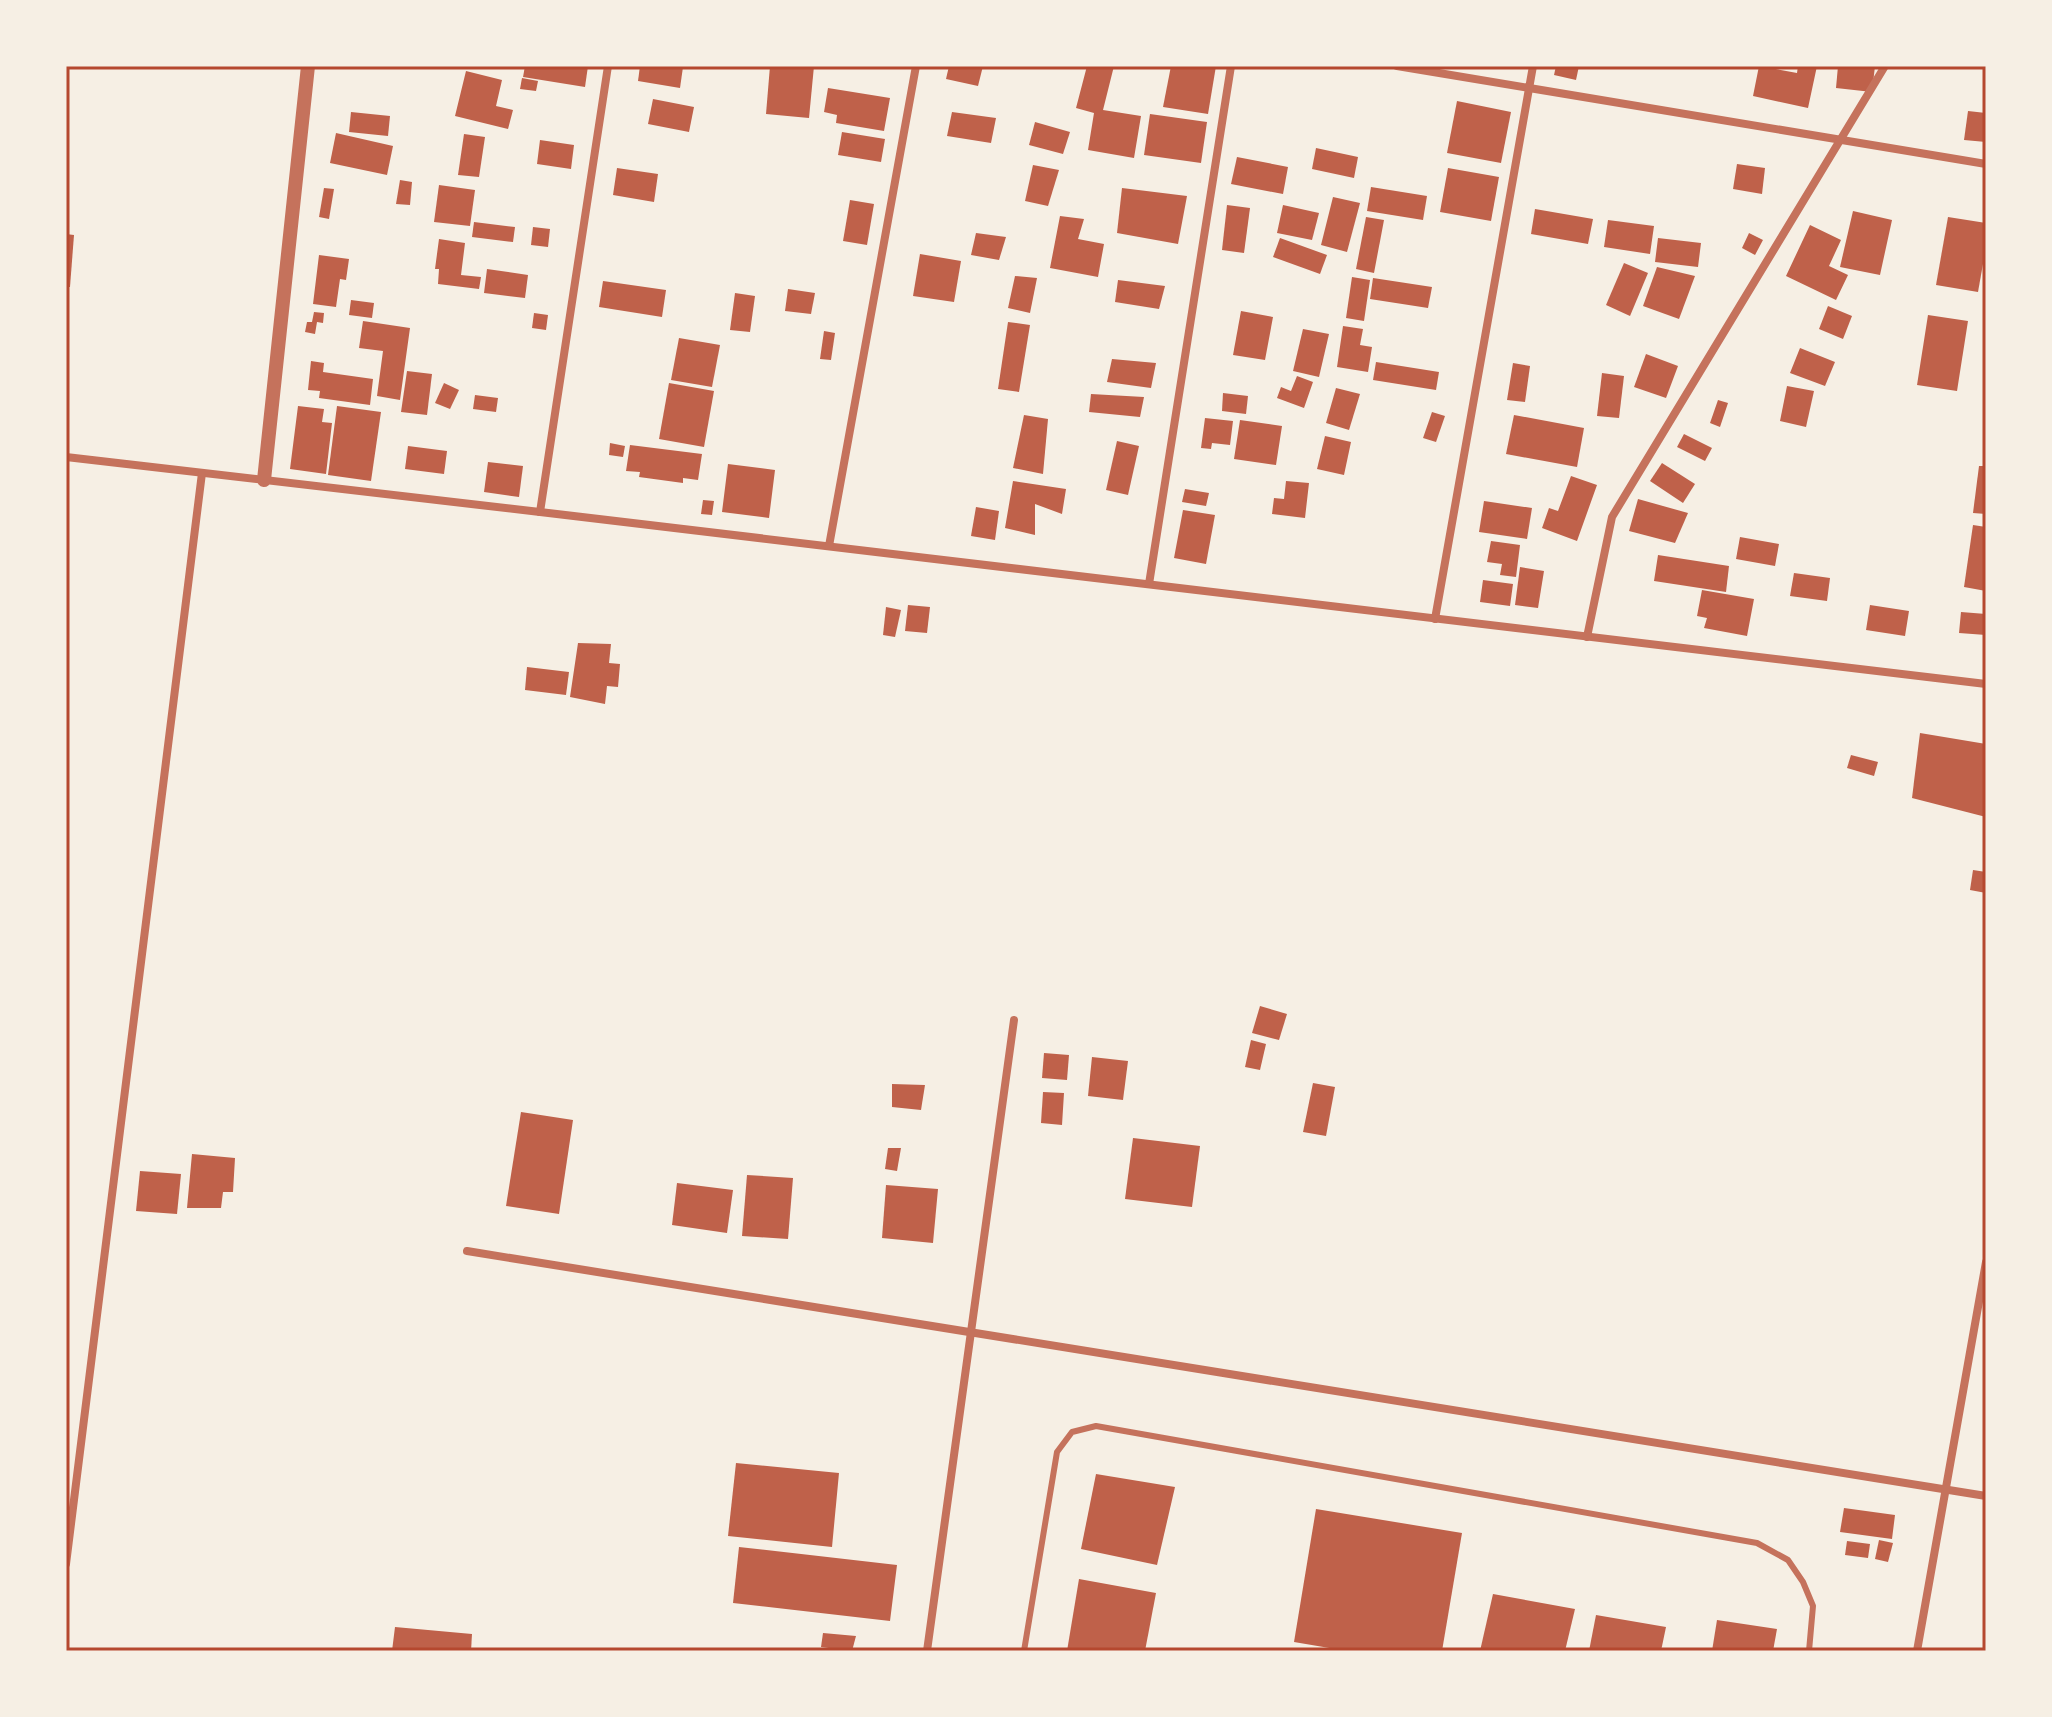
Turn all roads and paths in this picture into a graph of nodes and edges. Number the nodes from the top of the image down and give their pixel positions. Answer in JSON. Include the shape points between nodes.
{"nodes":[{"id":1,"x":308,"y":66,"type":"edge"},
{"id":2,"x":608,"y":66,"type":"edge"},
{"id":3,"x":916,"y":66,"type":"edge"},
{"id":4,"x":1231,"y":66,"type":"edge"},
{"id":5,"x":1397,"y":66,"type":"edge"},
{"id":6,"x":1533,"y":66,"type":"edge"},
{"id":7,"x":1885,"y":66,"type":"edge"},
{"id":8,"x":1530,"y":88,"type":"junction"},
{"id":9,"x":1840,"y":140,"type":"junction"},
{"id":10,"x":1986,"y":164,"type":"edge"},
{"id":11,"x":66,"y":457,"type":"edge"},
{"id":12,"x":202,"y":473,"type":"junction"},
{"id":13,"x":264,"y":480,"type":"junction"},
{"id":14,"x":540,"y":512,"type":"junction"},
{"id":15,"x":829,"y":546,"type":"junction"},
{"id":16,"x":1149,"y":584,"type":"junction"},
{"id":17,"x":1435,"y":619,"type":"junction"},
{"id":18,"x":1587,"y":637,"type":"junction"},
{"id":19,"x":1986,"y":684,"type":"edge"},
{"id":20,"x":1014,"y":1020,"type":"dead end"},
{"id":21,"x":467,"y":1251,"type":"dead end"},
{"id":22,"x":1986,"y":1262,"type":"edge"},
{"id":23,"x":971,"y":1333,"type":"junction"},
{"id":24,"x":1946,"y":1489,"type":"junction"},
{"id":25,"x":1986,"y":1496,"type":"edge"},
{"id":26,"x":66,"y":1564,"type":"edge"},
{"id":27,"x":927,"y":1651,"type":"edge"},
{"id":28,"x":1024,"y":1651,"type":"edge"},
{"id":29,"x":1809,"y":1651,"type":"edge"},
{"id":30,"x":1917,"y":1651,"type":"edge"}],
"edges":[{"from":1,"to":13,"type":"street"},
{"from":2,"to":14,"type":"street"},
{"from":3,"to":15,"type":"street"},
{"from":4,"to":16,"type":"street"},
{"from":5,"to":8,"type":"street"},
{"from":6,"to":8,"type":"street"},
{"from":7,"to":9,"type":"street"},
{"from":8,"to":9,"type":"street"},
{"from":8,"to":17,"type":"street"},
{"from":9,"to":10,"type":"street"},
{"from":9,"to":18,"type":"street","via":[[1612,517]]},
{"from":11,"to":12,"type":"street"},
{"from":12,"to":13,"type":"street"},
{"from":12,"to":26,"type":"street"},
{"from":13,"to":14,"type":"street"},
{"from":14,"to":15,"type":"street"},
{"from":15,"to":16,"type":"street"},
{"from":16,"to":17,"type":"street"},
{"from":17,"to":18,"type":"street"},
{"from":18,"to":19,"type":"street"},
{"from":20,"to":23,"type":"street"},
{"from":21,"to":23,"type":"street"},
{"from":22,"to":24,"type":"street"},
{"from":23,"to":24,"type":"street"},
{"from":23,"to":27,"type":"street"},
{"from":24,"to":25,"type":"street"},
{"from":24,"to":30,"type":"street"},
{"from":28,"to":29,"type":"lane","via":[[1057,1452],[1072,1432],[1096,1426],[1757,1543],[1788,1560],[1803,1582],[1813,1606]]}]}
